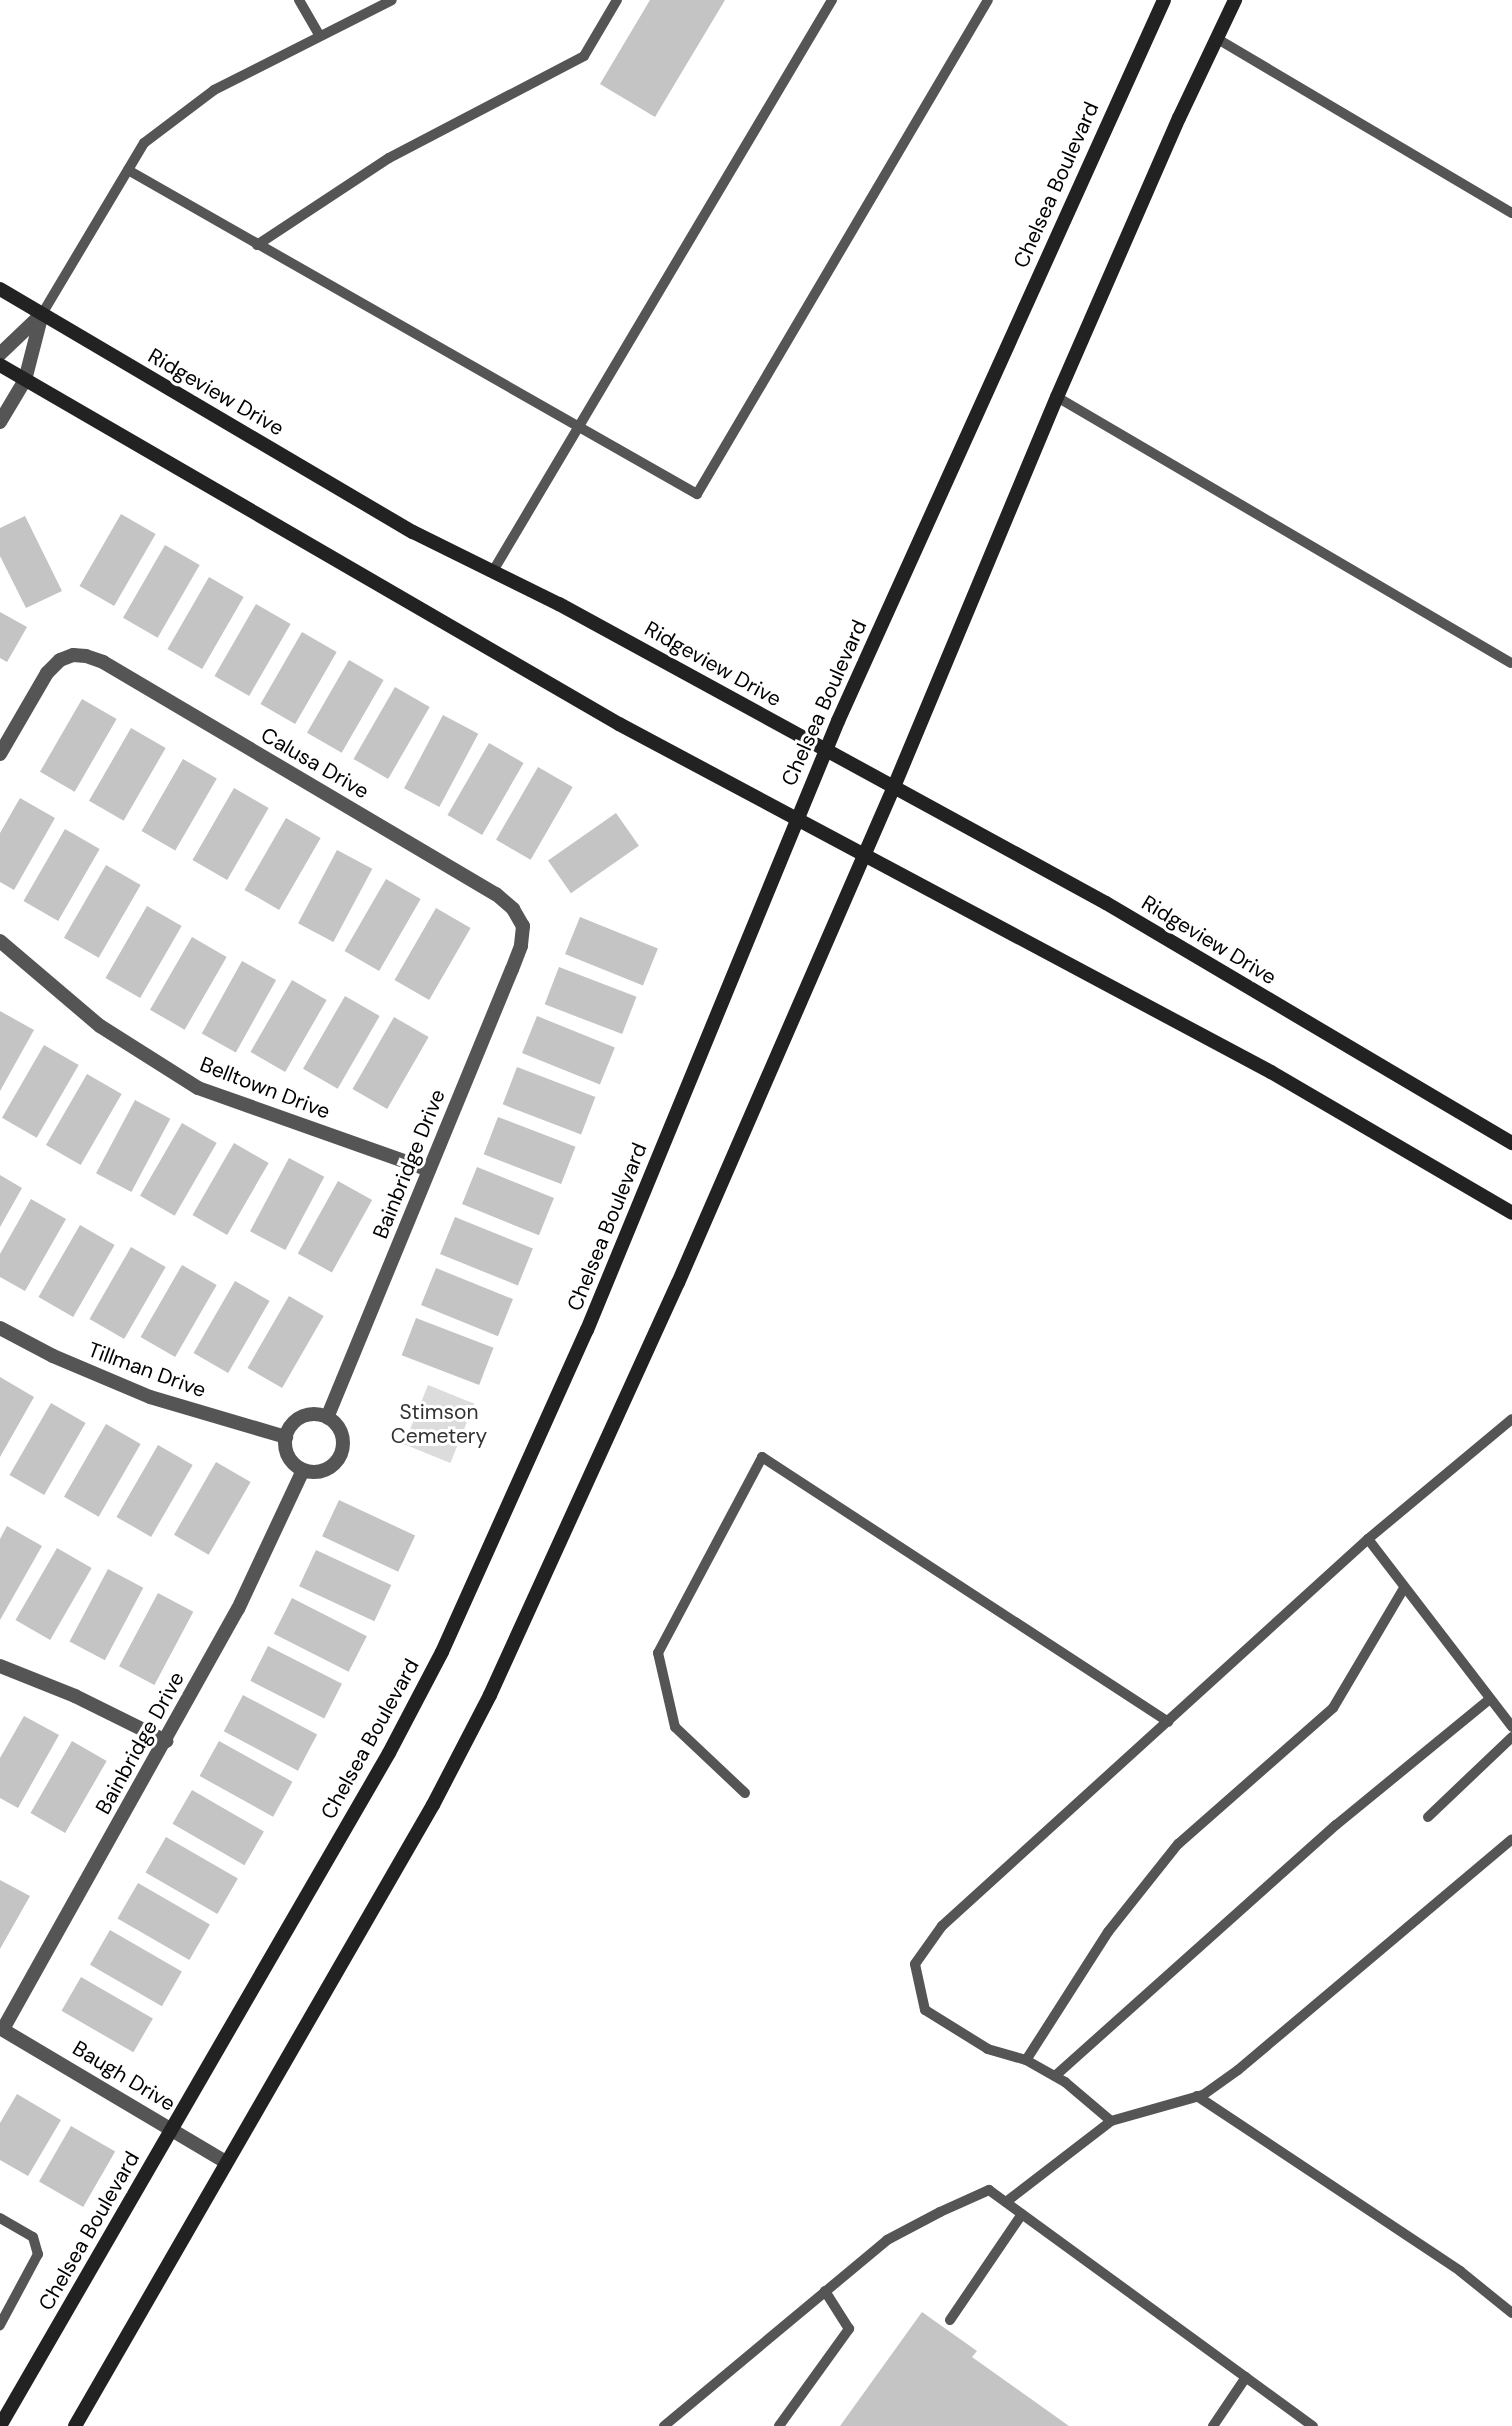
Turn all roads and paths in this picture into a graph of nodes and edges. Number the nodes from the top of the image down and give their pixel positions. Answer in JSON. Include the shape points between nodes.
{"nodes":[{"id":1,"x":299,"y":0,"type":"edge"},
{"id":2,"x":392,"y":0,"type":"edge"},
{"id":3,"x":617,"y":0,"type":"edge"},
{"id":4,"x":832,"y":0,"type":"edge"},
{"id":5,"x":988,"y":0,"type":"edge"},
{"id":6,"x":1164,"y":0,"type":"edge"},
{"id":7,"x":1235,"y":0,"type":"edge"},
{"id":8,"x":319,"y":34,"type":"junction"},
{"id":9,"x":1216,"y":38,"type":"junction"},
{"id":10,"x":128,"y":170,"type":"junction"},
{"id":11,"x":1512,"y":213,"type":"edge"},
{"id":12,"x":257,"y":245,"type":"junction"},
{"id":13,"x":0,"y":289,"type":"edge"},
{"id":14,"x":42,"y":314,"type":"junction"},
{"id":15,"x":0,"y":354,"type":"edge"},
{"id":16,"x":0,"y":365,"type":"edge"},
{"id":17,"x":25,"y":380,"type":"junction"},
{"id":18,"x":1057,"y":397,"type":"junction"},
{"id":19,"x":0,"y":422,"type":"edge"},
{"id":20,"x":578,"y":428,"type":"junction"},
{"id":21,"x":493,"y":571,"type":"junction"},
{"id":22,"x":1512,"y":663,"type":"edge"},
{"id":23,"x":825,"y":750,"type":"junction"},
{"id":24,"x":0,"y":754,"type":"edge"},
{"id":25,"x":892,"y":789,"type":"junction"},
{"id":26,"x":796,"y":820,"type":"junction"},
{"id":27,"x":864,"y":856,"type":"junction"},
{"id":28,"x":523,"y":926,"type":"joint"},
{"id":29,"x":0,"y":941,"type":"edge"},
{"id":30,"x":1512,"y":1143,"type":"edge"},
{"id":31,"x":429,"y":1170,"type":"junction"},
{"id":32,"x":1512,"y":1213,"type":"edge"},
{"id":33,"x":0,"y":1328,"type":"edge"},
{"id":34,"x":327,"y":1417,"type":"junction"},
{"id":35,"x":1512,"y":1419,"type":"edge"},
{"id":36,"x":286,"y":1437,"type":"junction"},
{"id":37,"x":303,"y":1470,"type":"junction"},
{"id":38,"x":1368,"y":1539,"type":"junction"},
{"id":39,"x":1404,"y":1588,"type":"junction"},
{"id":40,"x":0,"y":1666,"type":"edge"},
{"id":41,"x":1490,"y":1699,"type":"junction"},
{"id":42,"x":1168,"y":1722,"type":"junction"},
{"id":43,"x":1512,"y":1727,"type":"edge"},
{"id":44,"x":1512,"y":1737,"type":"edge"},
{"id":45,"x":166,"y":1741,"type":"junction"},
{"id":46,"x":746,"y":1793,"type":"dead end"},
{"id":47,"x":1428,"y":1817,"type":"dead end"},
{"id":48,"x":1512,"y":1839,"type":"edge"},
{"id":49,"x":1,"y":2029,"type":"edge"},
{"id":50,"x":1026,"y":2060,"type":"junction"},
{"id":51,"x":1055,"y":2076,"type":"junction"},
{"id":52,"x":1197,"y":2096,"type":"junction"},
{"id":53,"x":1111,"y":2122,"type":"junction"},
{"id":54,"x":172,"y":2128,"type":"junction"},
{"id":55,"x":226,"y":2162,"type":"junction"},
{"id":56,"x":1006,"y":2202,"type":"junction"},
{"id":57,"x":1023,"y":2214,"type":"junction"},
{"id":58,"x":0,"y":2218,"type":"edge"},
{"id":59,"x":825,"y":2291,"type":"junction"},
{"id":60,"x":1512,"y":2313,"type":"edge"},
{"id":61,"x":950,"y":2319,"type":"dead end"},
{"id":62,"x":0,"y":2325,"type":"edge"},
{"id":63,"x":1246,"y":2377,"type":"junction"},
{"id":64,"x":0,"y":2426,"type":"edge"},
{"id":65,"x":75,"y":2426,"type":"edge"},
{"id":66,"x":664,"y":2426,"type":"edge"},
{"id":67,"x":779,"y":2426,"type":"edge"},
{"id":68,"x":1213,"y":2426,"type":"edge"},
{"id":69,"x":1313,"y":2426,"type":"edge"}],
"edges":[{"from":1,"to":8,"type":"lane"},
{"from":2,"to":8,"type":"lane"},
{"from":3,"to":12,"type":"lane","via":[[584,56],[390,158]]},
{"from":4,"to":20,"type":"lane"},
{"from":5,"to":20,"type":"lane","via":[[697,494]]},
{"from":6,"to":23,"type":"main road","name":"Chelsea Boulevard"},
{"from":7,"to":9,"type":"main road"},
{"from":8,"to":10,"type":"lane","via":[[214,90],[144,143]]},
{"from":9,"to":11,"type":"lane"},
{"from":9,"to":18,"type":"main road"},
{"from":10,"to":12,"type":"lane"},
{"from":10,"to":14,"type":"lane"},
{"from":12,"to":20,"type":"lane"},
{"from":13,"to":14,"type":"main road","name":"Ridgeview Drive"},
{"from":14,"to":15,"type":"street"},
{"from":14,"to":17,"type":"street"},
{"from":14,"to":21,"type":"main road","name":"Ridgeview Drive","via":[[413,532]]},
{"from":16,"to":17,"type":"main road"},
{"from":17,"to":19,"type":"street"},
{"from":17,"to":26,"type":"main road","via":[[619,724]]},
{"from":18,"to":22,"type":"lane"},
{"from":18,"to":25,"type":"main road"},
{"from":20,"to":21,"type":"lane"},
{"from":21,"to":23,"type":"main road","name":"Ridgeview Drive"},
{"from":23,"to":25,"type":"main road","name":"Ridgeview Drive"},
{"from":23,"to":26,"type":"main road","name":"Chelsea Boulevard"},
{"from":24,"to":28,"type":"street","name":"Calusa Drive","via":[[47,673],[60,660],[73,654],[103,662],[496,894]]},
{"from":25,"to":27,"type":"main road"},
{"from":25,"to":30,"type":"main road","name":"Ridgeview Drive","via":[[1106,903]]},
{"from":26,"to":27,"type":"main road"},
{"from":26,"to":54,"type":"main road","name":"Chelsea Boulevard","via":[[587,1330],[442,1652],[389,1754]]},
{"from":27,"to":32,"type":"main road","via":[[1271,1072]]},
{"from":27,"to":55,"type":"main road","via":[[678,1283],[490,1695],[433,1805]]},
{"from":28,"to":31,"type":"street","name":"Bainbridge Drive","via":[[521,946]]},
{"from":29,"to":31,"type":"street","name":"Belltown Drive","via":[[100,1026],[198,1088]]},
{"from":31,"to":34,"type":"street","name":"Bainbridge Drive"},
{"from":33,"to":36,"type":"street","name":"Tillman Drive","via":[[138,1392]]},
{"from":34,"to":36,"type":"street","via":[[299,1418]]},
{"from":34,"to":37,"type":"street","via":[[344,1439],[340,1458],[326,1470]]},
{"from":35,"to":38,"type":"lane"},
{"from":36,"to":37,"type":"street","via":[[286,1452]]},
{"from":37,"to":45,"type":"street","name":"Bainbridge Drive","via":[[238,1609]]},
{"from":38,"to":39,"type":"lane"},
{"from":38,"to":42,"type":"lane"},
{"from":39,"to":41,"type":"lane"},
{"from":39,"to":50,"type":"lane","via":[[1334,1708],[1178,1844],[1108,1932]]},
{"from":40,"to":45,"type":"street","via":[[75,1696]]},
{"from":41,"to":43,"type":"lane"},
{"from":41,"to":51,"type":"lane","via":[[1336,1825]]},
{"from":42,"to":46,"type":"lane","via":[[762,1457],[658,1653],[675,1727]]},
{"from":42,"to":50,"type":"lane","via":[[942,1926],[915,1964],[925,2010],[988,2049]]},
{"from":44,"to":47,"type":"lane"},
{"from":45,"to":49,"type":"street","name":"Bainbridge Drive"},
{"from":48,"to":52,"type":"lane","via":[[1238,2070]]},
{"from":49,"to":54,"type":"street","name":"Baugh Drive"},
{"from":50,"to":51,"type":"lane"},
{"from":51,"to":53,"type":"lane"},
{"from":52,"to":53,"type":"lane"},
{"from":52,"to":60,"type":"lane","via":[[1460,2272]]},
{"from":53,"to":56,"type":"lane"},
{"from":54,"to":55,"type":"street","name":"Baugh Drive"},
{"from":54,"to":64,"type":"main road","name":"Chelsea Boulevard"},
{"from":55,"to":65,"type":"main road"},
{"from":56,"to":57,"type":"lane"},
{"from":56,"to":59,"type":"lane","via":[[989,2190],[940,2211],[887,2240]]},
{"from":57,"to":61,"type":"lane"},
{"from":57,"to":63,"type":"lane"},
{"from":58,"to":62,"type":"lane","via":[[33,2236],[38,2254]]},
{"from":59,"to":66,"type":"lane"},
{"from":59,"to":67,"type":"lane","via":[[849,2329]]},
{"from":63,"to":68,"type":"lane"},
{"from":63,"to":69,"type":"lane"}]}
